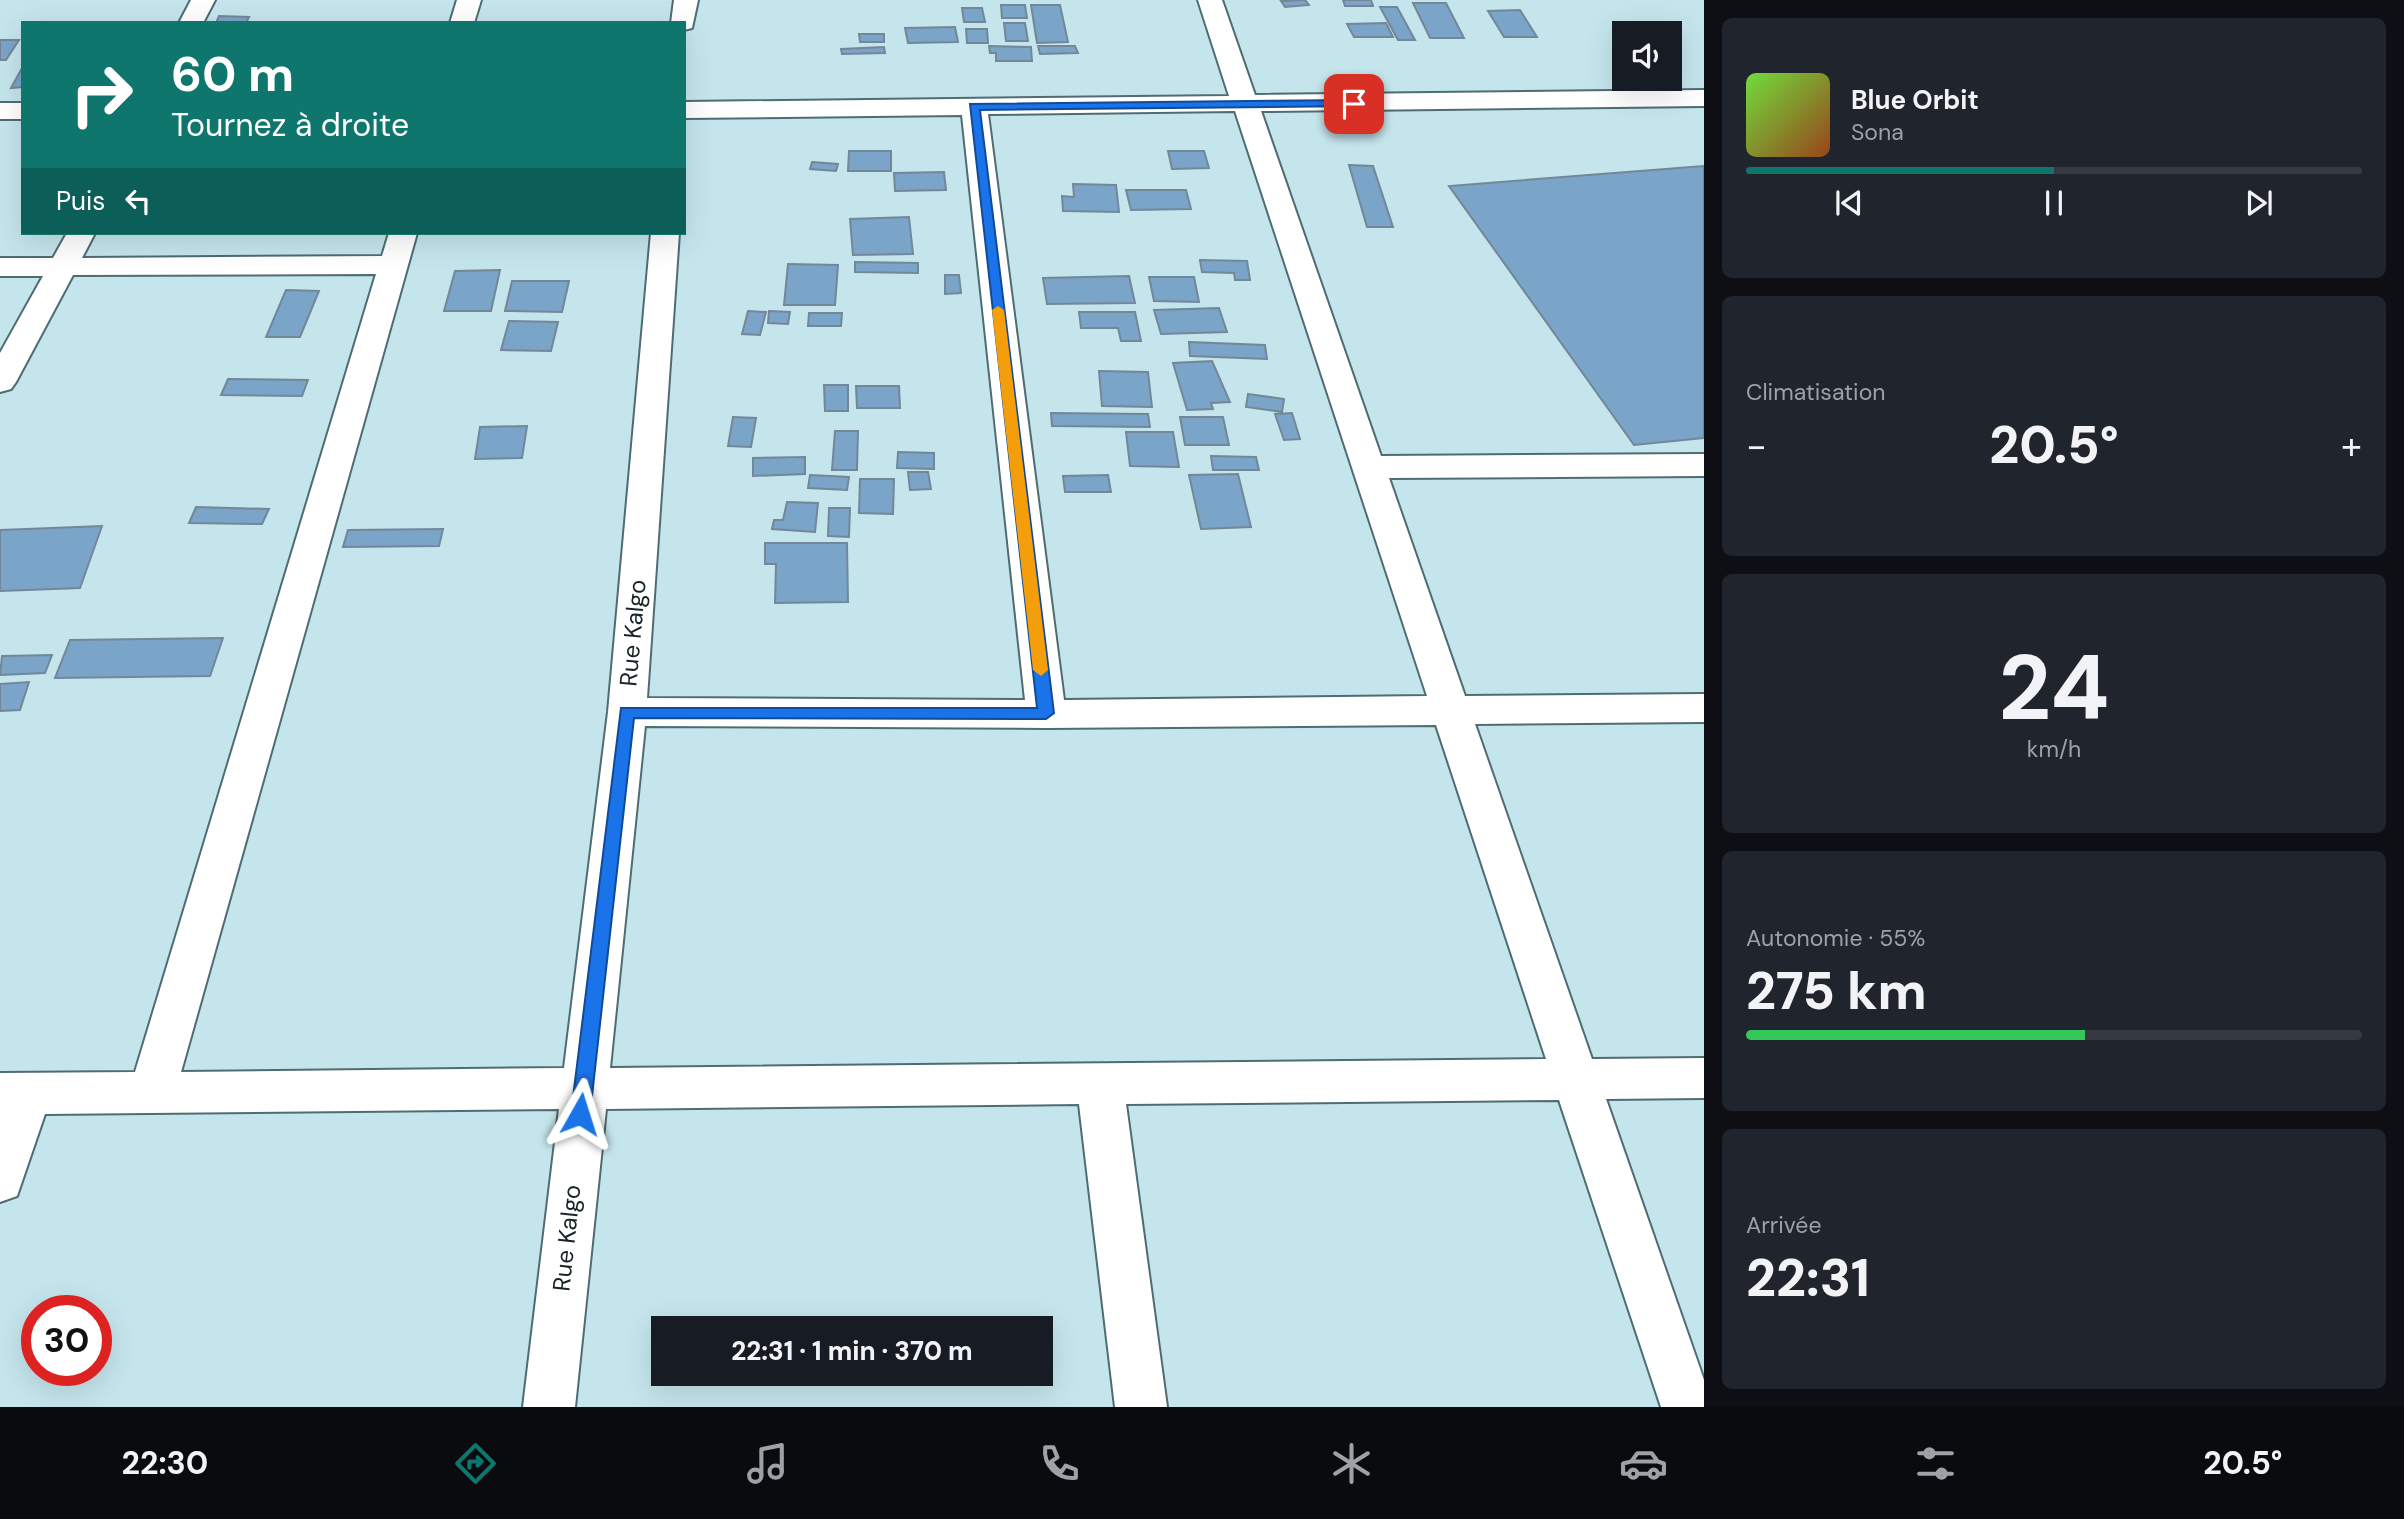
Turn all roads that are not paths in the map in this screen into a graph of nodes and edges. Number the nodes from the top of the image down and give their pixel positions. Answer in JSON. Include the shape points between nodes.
{"nodes":[{"id":1,"x":202,"y":0,"type":"edge"},
{"id":2,"x":469,"y":0,"type":"edge"},
{"id":3,"x":686,"y":0,"type":"edge"},
{"id":4,"x":1210,"y":0,"type":"edge"},
{"id":5,"x":192,"y":21,"type":"edge"},
{"id":6,"x":463,"y":21,"type":"edge"},
{"id":7,"x":684,"y":21,"type":"edge"},
{"id":8,"x":1704,"y":98,"type":"edge"},
{"id":9,"x":1246,"y":105,"type":"junction"},
{"id":10,"x":974,"y":107,"type":"junction"},
{"id":11,"x":686,"y":110,"type":"edge"},
{"id":12,"x":0,"y":111,"type":"edge"},
{"id":13,"x":21,"y":111,"type":"edge"},
{"id":14,"x":80,"y":235,"type":"edge"},
{"id":15,"x":665,"y":235,"type":"edge"},
{"id":16,"x":398,"y":249,"type":"edge"},
{"id":17,"x":0,"y":267,"type":"edge"},
{"id":18,"x":62,"y":268,"type":"junction"},
{"id":19,"x":0,"y":382,"type":"edge"},
{"id":20,"x":1704,"y":465,"type":"edge"},
{"id":21,"x":1369,"y":467,"type":"junction"},
{"id":22,"x":1704,"y":708,"type":"edge"},
{"id":23,"x":1452,"y":710,"type":"junction"},
{"id":24,"x":627,"y":712,"type":"junction"},
{"id":25,"x":1046,"y":713,"type":"junction"},
{"id":26,"x":1704,"y":1078,"type":"edge"},
{"id":27,"x":1578,"y":1080,"type":"junction"},
{"id":28,"x":1100,"y":1084,"type":"junction"},
{"id":29,"x":583,"y":1088,"type":"junction"},
{"id":30,"x":152,"y":1092,"type":"junction"},
{"id":31,"x":15,"y":1093,"type":"edge"},
{"id":32,"x":0,"y":1180,"type":"edge"},
{"id":33,"x":548,"y":1407,"type":"edge"},
{"id":34,"x":1141,"y":1407,"type":"edge"},
{"id":35,"x":1687,"y":1407,"type":"edge"}],
"edges":[{"from":1,"to":5,"type":"street"},
{"from":2,"to":6,"type":"street"},
{"from":3,"to":7,"type":"street"},
{"from":4,"to":9,"type":"street"},
{"from":8,"to":9,"type":"street"},
{"from":9,"to":10,"type":"street"},
{"from":9,"to":21,"type":"street"},
{"from":10,"to":11,"type":"street"},
{"from":10,"to":25,"type":"street"},
{"from":12,"to":13,"type":"street"},
{"from":14,"to":18,"type":"street"},
{"from":15,"to":24,"type":"street","name":"Rue Kalgo"},
{"from":16,"to":18,"type":"street"},
{"from":16,"to":30,"type":"street"},
{"from":17,"to":18,"type":"street"},
{"from":18,"to":19,"type":"street"},
{"from":20,"to":21,"type":"street"},
{"from":21,"to":23,"type":"street"},
{"from":22,"to":23,"type":"street"},
{"from":23,"to":25,"type":"street"},
{"from":23,"to":27,"type":"street"},
{"from":24,"to":25,"type":"street"},
{"from":24,"to":29,"type":"street","name":"Rue Kalgo"},
{"from":26,"to":27,"type":"street"},
{"from":27,"to":28,"type":"street"},
{"from":27,"to":35,"type":"street"},
{"from":28,"to":29,"type":"street"},
{"from":28,"to":34,"type":"street"},
{"from":29,"to":30,"type":"street"},
{"from":29,"to":33,"type":"street","name":"Rue Kalgo"},
{"from":30,"to":31,"type":"street"},
{"from":31,"to":32,"type":"street"}]}
